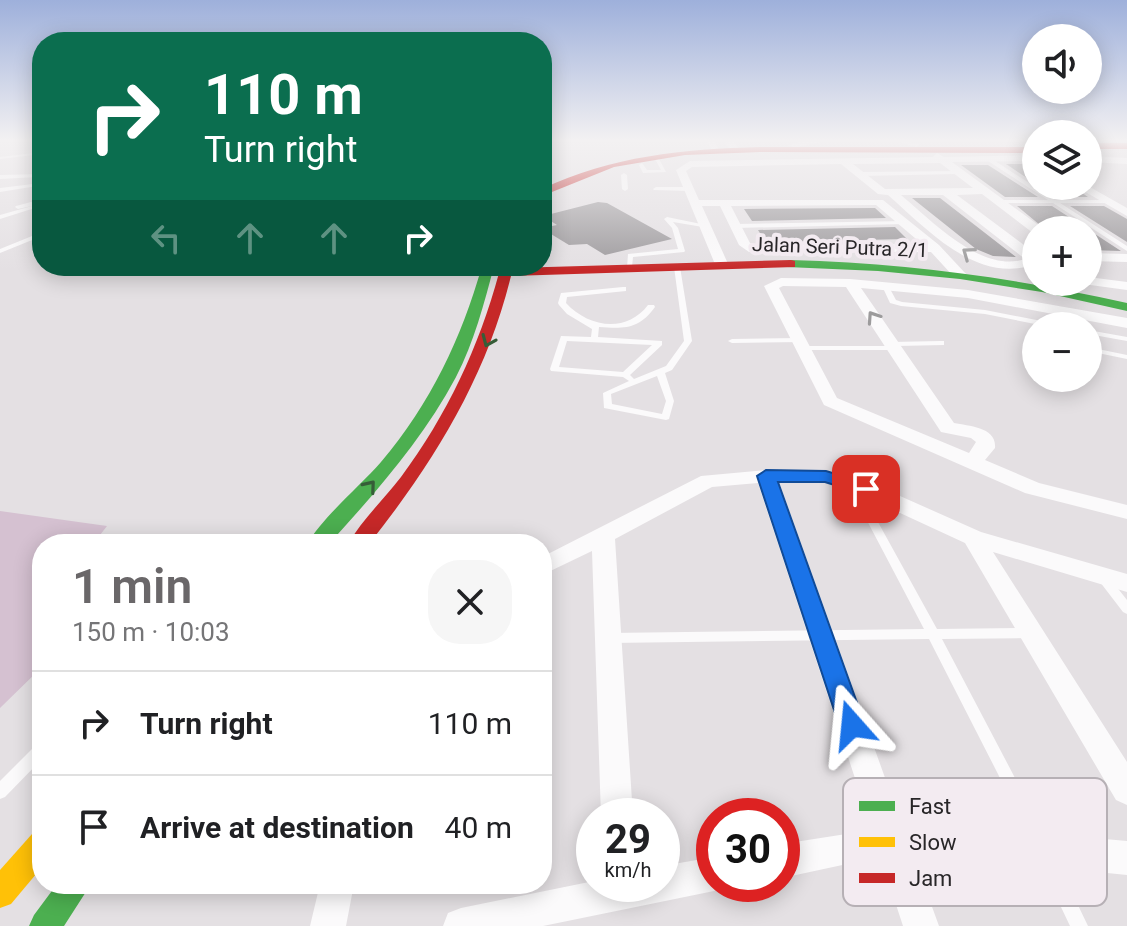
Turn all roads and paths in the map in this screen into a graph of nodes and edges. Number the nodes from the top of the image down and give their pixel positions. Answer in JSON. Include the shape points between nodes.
{"nodes":[{"id":1,"x":625,"y":184,"type":"edge"},
{"id":2,"x":687,"y":184,"type":"edge"},
{"id":3,"x":876,"y":184,"type":"edge"},
{"id":4,"x":973,"y":184,"type":"edge"},
{"id":5,"x":32,"y":185,"type":"edge"},
{"id":6,"x":17,"y":188,"type":"junction"},
{"id":7,"x":625,"y":189,"type":"dead end"},
{"id":8,"x":656,"y":189,"type":"dead end"},
{"id":9,"x":0,"y":190,"type":"edge"},
{"id":10,"x":945,"y":191,"type":"junction"},
{"id":11,"x":982,"y":191,"type":"junction"},
{"id":12,"x":887,"y":192,"type":"junction"},
{"id":13,"x":693,"y":197,"type":"junction"},
{"id":14,"x":1102,"y":199,"type":"edge"},
{"id":15,"x":1106,"y":201,"type":"junction"},
{"id":16,"x":997,"y":202,"type":"junction"},
{"id":17,"x":1056,"y":202,"type":"junction"},
{"id":18,"x":724,"y":203,"type":"junction"},
{"id":19,"x":32,"y":204,"type":"edge"},
{"id":20,"x":18,"y":207,"type":"junction"},
{"id":21,"x":32,"y":207,"type":"edge"},
{"id":22,"x":1127,"y":213,"type":"edge"},
{"id":23,"x":0,"y":214,"type":"edge"},
{"id":24,"x":1022,"y":220,"type":"edge"},
{"id":25,"x":905,"y":222,"type":"junction"},
{"id":26,"x":703,"y":225,"type":"junction"},
{"id":27,"x":736,"y":226,"type":"junction"},
{"id":28,"x":32,"y":238,"type":"edge"},
{"id":29,"x":25,"y":240,"type":"junction"},
{"id":30,"x":0,"y":245,"type":"edge"},
{"id":31,"x":934,"y":248,"type":"junction"},
{"id":32,"x":1127,"y":249,"type":"edge"},
{"id":33,"x":1022,"y":250,"type":"edge"},
{"id":34,"x":0,"y":251,"type":"edge"},
{"id":35,"x":1102,"y":257,"type":"edge"},
{"id":36,"x":1127,"y":258,"type":"edge"},
{"id":37,"x":1022,"y":265,"type":"edge"},
{"id":38,"x":722,"y":266,"type":"junction"},
{"id":39,"x":629,"y":267,"type":"junction"},
{"id":40,"x":677,"y":267,"type":"junction"},
{"id":41,"x":552,"y":268,"type":"edge"},
{"id":42,"x":959,"y":274,"type":"junction"},
{"id":43,"x":507,"y":276,"type":"edge"},
{"id":44,"x":510,"y":276,"type":"edge"},
{"id":45,"x":850,"y":283,"type":"junction"},
{"id":46,"x":1102,"y":283,"type":"edge"},
{"id":47,"x":1127,"y":286,"type":"edge"},
{"id":48,"x":887,"y":288,"type":"junction"},
{"id":49,"x":623,"y":289,"type":"dead end"},
{"id":50,"x":651,"y":307,"type":"dead end"},
{"id":51,"x":1022,"y":319,"type":"edge"},
{"id":52,"x":590,"y":324,"type":"junction"},
{"id":53,"x":1124,"y":326,"type":"edge"},
{"id":54,"x":1102,"y":330,"type":"edge"},
{"id":55,"x":594,"y":340,"type":"junction"},
{"id":56,"x":732,"y":341,"type":"dead end"},
{"id":57,"x":941,"y":343,"type":"dead end"},
{"id":58,"x":801,"y":344,"type":"junction"},
{"id":59,"x":893,"y":346,"type":"junction"},
{"id":60,"x":1102,"y":352,"type":"edge"},
{"id":61,"x":1127,"y":357,"type":"edge"},
{"id":62,"x":660,"y":372,"type":"junction"},
{"id":63,"x":629,"y":379,"type":"junction"},
{"id":64,"x":948,"y":428,"type":"junction"},
{"id":65,"x":945,"y":451,"type":"junction"},
{"id":66,"x":972,"y":462,"type":"junction"},
{"id":67,"x":766,"y":476,"type":"junction"},
{"id":68,"x":1127,"y":512,"type":"edge"},
{"id":69,"x":868,"y":513,"type":"dead end"},
{"id":70,"x":326,"y":534,"type":"edge"},
{"id":71,"x":366,"y":534,"type":"edge"},
{"id":72,"x":603,"y":534,"type":"junction"},
{"id":73,"x":973,"y":538,"type":"junction"},
{"id":74,"x":552,"y":562,"type":"edge"},
{"id":75,"x":1102,"y":576,"type":"junction"},
{"id":76,"x":1127,"y":583,"type":"edge"},
{"id":77,"x":1127,"y":609,"type":"edge"},
{"id":78,"x":1031,"y":633,"type":"junction"},
{"id":79,"x":934,"y":634,"type":"junction"},
{"id":80,"x":823,"y":635,"type":"junction"},
{"id":81,"x":608,"y":638,"type":"junction"},
{"id":82,"x":32,"y":759,"type":"edge"},
{"id":83,"x":870,"y":778,"type":"edge"},
{"id":84,"x":1007,"y":778,"type":"edge"},
{"id":85,"x":1127,"y":790,"type":"edge"},
{"id":86,"x":0,"y":792,"type":"edge"},
{"id":87,"x":616,"y":798,"type":"edge"},
{"id":88,"x":843,"y":849,"type":"edge"},
{"id":89,"x":32,"y":855,"type":"edge"},
{"id":90,"x":1107,"y":856,"type":"edge"},
{"id":91,"x":800,"y":857,"type":"edge"},
{"id":92,"x":1127,"y":858,"type":"edge"},
{"id":93,"x":1,"y":888,"type":"edge"},
{"id":94,"x":69,"y":894,"type":"edge"},
{"id":95,"x":335,"y":894,"type":"edge"},
{"id":96,"x":576,"y":899,"type":"edge"},
{"id":97,"x":914,"y":906,"type":"edge"},
{"id":98,"x":1070,"y":906,"type":"edge"},
{"id":99,"x":45,"y":926,"type":"edge"},
{"id":100,"x":328,"y":926,"type":"edge"},
{"id":101,"x":461,"y":926,"type":"edge"},
{"id":102,"x":921,"y":926,"type":"edge"},
{"id":103,"x":1079,"y":926,"type":"edge"}],
"edges":[{"from":1,"to":7,"type":"lane"},
{"from":2,"to":13,"type":"street"},
{"from":3,"to":12,"type":"street"},
{"from":4,"to":11,"type":"street"},
{"from":5,"to":6,"type":"lane"},
{"from":6,"to":9,"type":"lane"},
{"from":6,"to":20,"type":"lane"},
{"from":8,"to":13,"type":"lane"},
{"from":10,"to":11,"type":"street"},
{"from":10,"to":12,"type":"street"},
{"from":10,"to":33,"type":"street"},
{"from":11,"to":16,"type":"street"},
{"from":12,"to":13,"type":"street"},
{"from":37,"to":12,"type":"street","one_way":true,"via":[[977,260]]},
{"from":13,"to":18,"type":"street"},
{"from":13,"to":26,"type":"street"},
{"from":14,"to":15,"type":"street"},
{"from":15,"to":17,"type":"lane"},
{"from":15,"to":22,"type":"street"},
{"from":16,"to":17,"type":"lane"},
{"from":16,"to":24,"type":"street"},
{"from":17,"to":32,"type":"lane"},
{"from":18,"to":25,"type":"street","via":[[874,200]]},
{"from":18,"to":27,"type":"street"},
{"from":19,"to":20,"type":"lane"},
{"from":20,"to":23,"type":"lane"},
{"from":21,"to":23,"type":"lane"},
{"from":25,"to":27,"type":"lane"},
{"from":25,"to":31,"type":"street"},
{"from":26,"to":38,"type":"street"},
{"from":26,"to":39,"type":"lane","via":[[667,219],[682,251],[630,255]]},
{"from":27,"to":31,"type":"street","via":[[745,245],[764,251]]},
{"from":28,"to":29,"type":"lane"},
{"from":29,"to":30,"type":"lane"},
{"from":29,"to":34,"type":"lane"},
{"from":31,"to":42,"type":"street"},
{"from":35,"to":36,"type":"street"},
{"from":38,"to":40,"type":"street","name":"Jalan Seri Putra 2/1"},
{"from":38,"to":42,"type":"street","name":"Jalan Seri Putra 2/1"},
{"from":39,"to":40,"type":"street","name":"Jalan Seri Putra 2/1"},
{"from":39,"to":41,"type":"street","name":"Jalan Seri Putra 2/1"},
{"from":40,"to":62,"type":"lane","via":[[688,341]]},
{"from":42,"to":53,"type":"street","name":"Jalan Seri Putra 2/1","via":[[1014,281]]},
{"from":70,"to":43,"type":"street","one_way":true,"via":[[415,427],[448,376],[474,315]]},
{"from":44,"to":71,"type":"street","one_way":true,"via":[[491,335],[452,416]]},
{"from":45,"to":48,"type":"street"},
{"from":45,"to":58,"type":"street","via":[[773,283]]},
{"from":59,"to":45,"type":"street","one_way":true},
{"from":46,"to":47,"type":"street"},
{"from":48,"to":51,"type":"lane","via":[[893,301],[901,304]]},
{"from":48,"to":53,"type":"street","via":[[968,294]]},
{"from":49,"to":52,"type":"lane","via":[[564,295],[562,303],[570,312]]},
{"from":50,"to":52,"type":"lane","via":[[643,320],[630,326]]},
{"from":52,"to":55,"type":"lane","via":[[596,328]]},
{"from":53,"to":54,"type":"lane"},
{"from":55,"to":63,"type":"lane","via":[[659,343]]},
{"from":55,"to":63,"type":"lane","via":[[564,338],[554,369]]},
{"from":56,"to":58,"type":"lane"},
{"from":57,"to":59,"type":"lane"},
{"from":58,"to":59,"type":"lane"},
{"from":58,"to":65,"type":"street","via":[[830,401]]},
{"from":59,"to":64,"type":"street"},
{"from":60,"to":61,"type":"lane"},
{"from":62,"to":63,"type":"lane"},
{"from":62,"to":63,"type":"lane","via":[[670,401],[666,417],[607,406],[607,393]]},
{"from":64,"to":65,"type":"street","via":[[941,438]]},
{"from":64,"to":66,"type":"street","via":[[977,433],[986,441]]},
{"from":65,"to":66,"type":"street"},
{"from":66,"to":68,"type":"street","via":[[1032,488]]},
{"from":67,"to":72,"type":"street","via":[[691,487]]},
{"from":67,"to":73,"type":"street","via":[[845,480]]},
{"from":67,"to":80,"type":"street"},
{"from":69,"to":79,"type":"lane"},
{"from":72,"to":74,"type":"street"},
{"from":72,"to":81,"type":"street"},
{"from":73,"to":75,"type":"street"},
{"from":73,"to":78,"type":"street"},
{"from":75,"to":76,"type":"street"},
{"from":75,"to":77,"type":"lane"},
{"from":78,"to":79,"type":"lane"},
{"from":78,"to":85,"type":"street"},
{"from":79,"to":80,"type":"lane"},
{"from":79,"to":84,"type":"lane"},
{"from":80,"to":81,"type":"lane"},
{"from":80,"to":83,"type":"street"},
{"from":81,"to":87,"type":"street"},
{"from":82,"to":86,"type":"lane"},
{"from":88,"to":91,"type":"street"},
{"from":89,"to":93,"type":"street"},
{"from":90,"to":92,"type":"street"},
{"from":94,"to":99,"type":"street"},
{"from":95,"to":100,"type":"street"},
{"from":96,"to":101,"type":"street"},
{"from":97,"to":102,"type":"street"},
{"from":98,"to":103,"type":"lane"}]}
